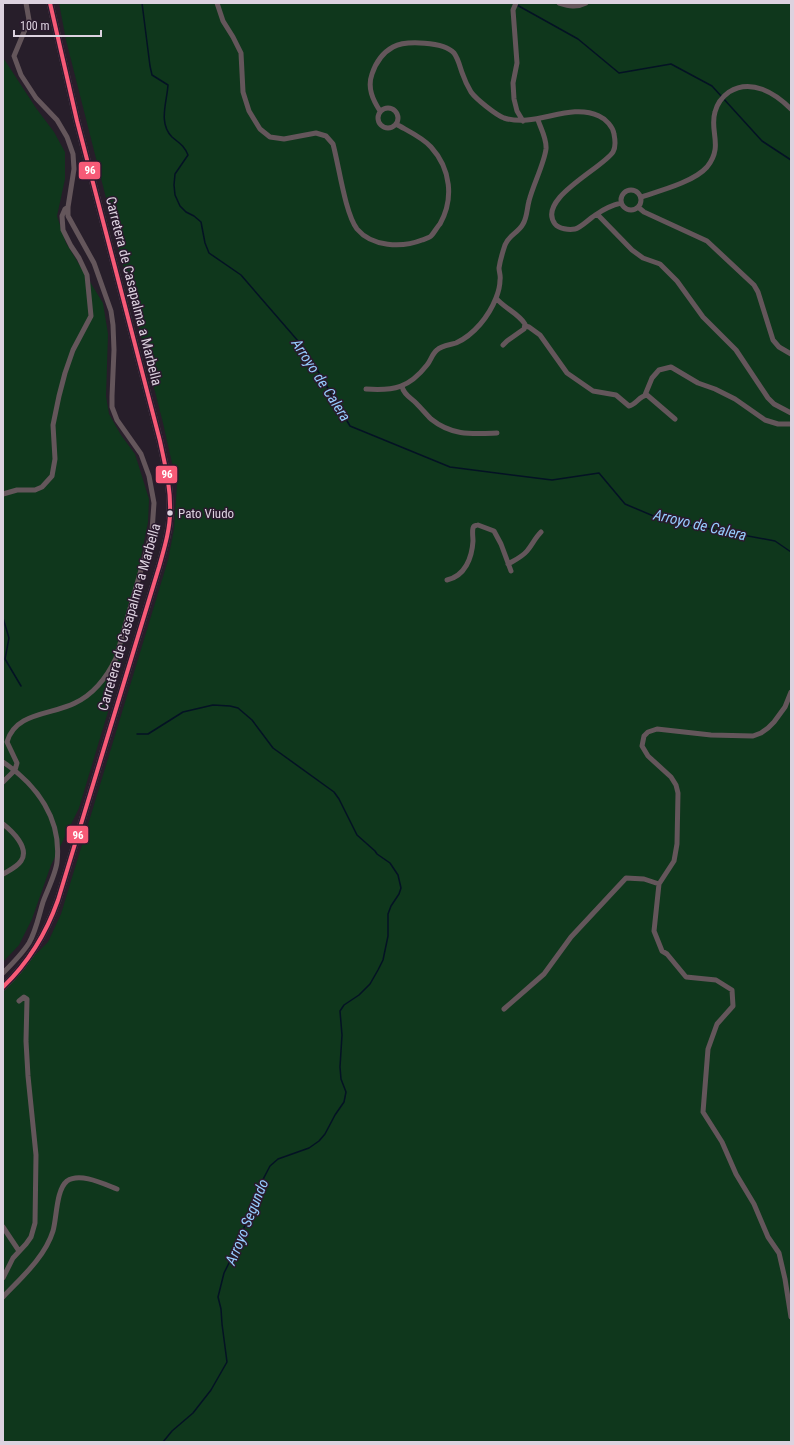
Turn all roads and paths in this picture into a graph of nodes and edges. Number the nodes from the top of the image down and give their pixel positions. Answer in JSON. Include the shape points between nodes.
{"nodes":[{"id":1,"x":26,"y":3,"type":"edge"},
{"id":2,"x":50,"y":3,"type":"edge"},
{"id":3,"x":217,"y":3,"type":"edge"},
{"id":4,"x":516,"y":3,"type":"edge"},
{"id":5,"x":559,"y":3,"type":"edge"},
{"id":6,"x":586,"y":3,"type":"edge"},
{"id":7,"x":791,"y":109,"type":"edge"},
{"id":8,"x":380,"y":111,"type":"junction"},
{"id":9,"x":538,"y":120,"type":"junction"},
{"id":10,"x":522,"y":121,"type":"junction"},
{"id":11,"x":396,"y":124,"type":"junction"},
{"id":12,"x":640,"y":196,"type":"junction"},
{"id":13,"x":622,"y":203,"type":"junction"},
{"id":14,"x":68,"y":207,"type":"junction"},
{"id":15,"x":638,"y":207,"type":"junction"},
{"id":16,"x":597,"y":214,"type":"junction"},
{"id":17,"x":496,"y":298,"type":"junction"},
{"id":18,"x":525,"y":326,"type":"junction"},
{"id":19,"x":503,"y":345,"type":"dead end"},
{"id":20,"x":791,"y":354,"type":"edge"},
{"id":21,"x":402,"y":386,"type":"junction"},
{"id":22,"x":366,"y":389,"type":"dead end"},
{"id":23,"x":645,"y":395,"type":"junction"},
{"id":24,"x":791,"y":413,"type":"edge"},
{"id":25,"x":675,"y":418,"type":"dead end"},
{"id":26,"x":791,"y":424,"type":"edge"},
{"id":27,"x":497,"y":433,"type":"dead end"},
{"id":28,"x":3,"y":494,"type":"edge"},
{"id":29,"x":541,"y":532,"type":"dead end"},
{"id":30,"x":508,"y":564,"type":"junction"},
{"id":31,"x":511,"y":570,"type":"dead end"},
{"id":32,"x":447,"y":580,"type":"dead end"},
{"id":33,"x":791,"y":692,"type":"edge"},
{"id":34,"x":3,"y":762,"type":"edge"},
{"id":35,"x":15,"y":770,"type":"junction"},
{"id":36,"x":3,"y":782,"type":"edge"},
{"id":37,"x":3,"y":824,"type":"edge"},
{"id":38,"x":3,"y":874,"type":"edge"},
{"id":39,"x":659,"y":884,"type":"junction"},
{"id":40,"x":3,"y":973,"type":"edge"},
{"id":41,"x":3,"y":987,"type":"edge"},
{"id":42,"x":19,"y":1001,"type":"dead end"},
{"id":43,"x":504,"y":1009,"type":"dead end"},
{"id":44,"x":117,"y":1189,"type":"dead end"},
{"id":45,"x":3,"y":1227,"type":"edge"},
{"id":46,"x":19,"y":1252,"type":"junction"},
{"id":47,"x":3,"y":1278,"type":"edge"},
{"id":48,"x":3,"y":1297,"type":"edge"},
{"id":49,"x":791,"y":1317,"type":"edge"}],
"edges":[{"from":1,"to":14,"type":"street","via":[[29,20],[14,56],[21,75],[36,98],[68,137],[74,169]]},
{"from":2,"to":41,"type":"main road","name":"Carretera de Casapalma a Marbella","via":[[77,121],[160,441],[170,513],[166,544],[58,900],[45,933],[32,955]]},
{"from":3,"to":11,"type":"street","via":[[223,21],[241,53],[243,92],[249,111],[260,129],[270,137],[284,138],[316,133],[326,136],[333,144],[350,216],[358,229],[368,238],[385,244],[400,245],[430,236],[444,216],[449,200],[449,188],[440,158],[430,146]]},
{"from":4,"to":10,"type":"street","via":[[513,10],[517,63],[513,83],[514,99]]},
{"from":5,"to":6,"type":"street","via":[[571,7]]},
{"from":7,"to":12,"type":"street","via":[[781,99],[760,88],[744,86],[734,89],[719,103],[715,112],[716,148],[706,168],[676,185]]},
{"from":8,"to":10,"type":"street","via":[[372,97],[370,80],[375,64],[394,46],[427,44],[446,47],[453,53],[471,92],[483,104],[503,118]]},
{"from":8,"to":11,"type":"street","via":[[392,109],[397,114]]},
{"from":8,"to":11,"type":"street","via":[[378,120],[381,126],[387,128]]},
{"from":9,"to":10,"type":"street"},
{"from":9,"to":16,"type":"street","via":[[567,112],[586,112],[600,116],[614,131],[614,151],[605,161],[564,191],[556,202],[552,214],[555,224],[562,228],[576,229]]},
{"from":9,"to":17,"type":"street","via":[[546,149],[524,221],[505,245]]},
{"from":12,"to":13,"type":"street","via":[[635,190],[626,191],[621,197]]},
{"from":12,"to":15,"type":"street","via":[[641,202]]},
{"from":13,"to":15,"type":"street","via":[[630,210]]},
{"from":13,"to":16,"type":"street"},
{"from":14,"to":28,"type":"street","via":[[62,216],[63,230],[87,275],[91,316],[73,350],[58,396],[53,425],[52,476],[35,490],[17,490]]},
{"from":14,"to":35,"type":"street","via":[[68,216],[94,264],[111,311],[114,350],[112,407],[117,420],[141,454],[149,476],[154,503],[152,531],[116,658],[110,671],[93,692],[75,703],[29,718],[13,729],[7,742],[17,763]]},
{"from":15,"to":20,"type":"street","via":[[707,241],[754,285],[773,340]]},
{"from":16,"to":24,"type":"street","via":[[632,250],[642,258],[660,264],[677,281],[703,317],[736,350],[768,398]]},
{"from":17,"to":18,"type":"street","via":[[520,318]]},
{"from":17,"to":21,"type":"street","via":[[477,328],[468,336],[436,350],[422,372]]},
{"from":18,"to":19,"type":"street"},
{"from":18,"to":23,"type":"street","via":[[540,335],[568,374],[593,391],[616,395],[629,406]]},
{"from":21,"to":22,"type":"street","via":[[396,389]]},
{"from":21,"to":27,"type":"street","via":[[403,391],[440,425],[467,434]]},
{"from":23,"to":25,"type":"street","via":[[650,396]]},
{"from":23,"to":26,"type":"street","via":[[652,378],[659,370],[671,367],[698,383],[735,399],[765,420]]},
{"from":29,"to":30,"type":"street","via":[[521,557]]},
{"from":30,"to":31,"type":"street"},
{"from":30,"to":32,"type":"street","via":[[494,531],[476,525],[473,529],[470,559],[464,569],[453,579]]},
{"from":33,"to":39,"type":"street","via":[[785,707],[768,728],[753,736],[711,735],[657,729],[644,736],[642,746],[648,756],[671,777],[678,793],[674,861]]},
{"from":34,"to":35,"type":"street"},
{"from":35,"to":36,"type":"street"},
{"from":35,"to":40,"type":"street","via":[[33,787],[48,809],[57,833],[58,863],[29,942]]},
{"from":37,"to":38,"type":"street","via":[[14,833],[24,856],[15,868]]},
{"from":39,"to":43,"type":"street","via":[[644,879],[626,878],[571,937],[544,974]]},
{"from":39,"to":49,"type":"street","via":[[654,932],[662,951],[686,977],[716,980],[732,990],[733,1006],[717,1024],[708,1049],[703,1112],[722,1142],[778,1253]]},
{"from":42,"to":46,"type":"street","via":[[24,997],[27,999],[28,1076],[36,1155],[35,1222],[31,1236]]},
{"from":44,"to":48,"type":"street","via":[[78,1178],[66,1182],[60,1193],[53,1231],[44,1250]]},
{"from":45,"to":46,"type":"street"},
{"from":46,"to":47,"type":"street"}]}
